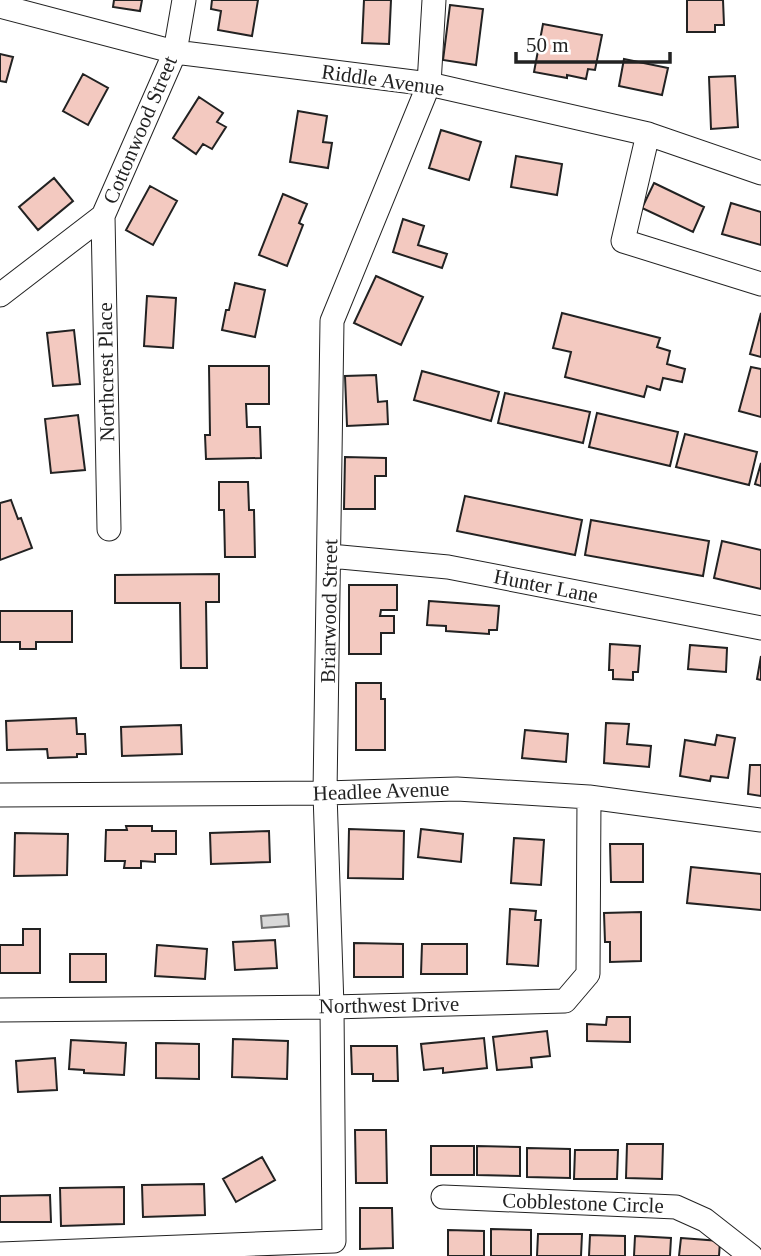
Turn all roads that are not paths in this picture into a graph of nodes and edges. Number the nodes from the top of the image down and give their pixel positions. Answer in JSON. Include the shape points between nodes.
{"nodes":[{"id":1,"x":184,"y":0,"type":"edge"},
{"id":2,"x":434,"y":0,"type":"edge"},
{"id":3,"x":0,"y":6,"type":"edge"},
{"id":4,"x":175,"y":52,"type":"junction"},
{"id":5,"x":429,"y":84,"type":"junction"},
{"id":6,"x":648,"y":134,"type":"junction"},
{"id":7,"x":761,"y":173,"type":"edge"},
{"id":8,"x":103,"y":216,"type":"junction"},
{"id":9,"x":761,"y":284,"type":"edge"},
{"id":10,"x":0,"y":295,"type":"edge"},
{"id":11,"x":109,"y":529,"type":"dead end"},
{"id":12,"x":330,"y":556,"type":"junction"},
{"id":13,"x":761,"y":628,"type":"edge"},
{"id":14,"x":326,"y":793,"type":"junction"},
{"id":15,"x":0,"y":795,"type":"edge"},
{"id":16,"x":589,"y":797,"type":"junction"},
{"id":17,"x":761,"y":820,"type":"edge"},
{"id":18,"x":332,"y":1007,"type":"junction"},
{"id":19,"x":0,"y":1010,"type":"edge"},
{"id":20,"x":443,"y":1197,"type":"dead end"},
{"id":21,"x":0,"y":1254,"type":"edge"},
{"id":22,"x":751,"y":1256,"type":"edge"}],
"edges":[{"from":1,"to":4,"type":"street","name":"Cottonwood Street"},
{"from":2,"to":5,"type":"street","name":"Briarwood Street"},
{"from":3,"to":4,"type":"street","name":"Riddle Avenue"},
{"from":4,"to":5,"type":"street","name":"Riddle Avenue"},
{"from":4,"to":8,"type":"street","name":"Cottonwood Street"},
{"from":5,"to":6,"type":"street","name":"Riddle Avenue"},
{"from":5,"to":12,"type":"street","name":"Briarwood Street","via":[[332,321]]},
{"from":6,"to":7,"type":"street","name":"Riddle Avenue"},
{"from":6,"to":9,"type":"street","via":[[623,241]]},
{"from":8,"to":10,"type":"street","name":"Cottonwood Street"},
{"from":8,"to":11,"type":"street","name":"Northcrest Place"},
{"from":12,"to":13,"type":"street","name":"Hunter Lane","via":[[448,567]]},
{"from":12,"to":14,"type":"street","name":"Briarwood Street"},
{"from":14,"to":15,"type":"street","name":"Headlee Avenue"},
{"from":14,"to":16,"type":"street","name":"Headlee Avenue","via":[[457,789]]},
{"from":14,"to":18,"type":"street","name":"Briarwood Street"},
{"from":16,"to":17,"type":"street","name":"Headlee Avenue"},
{"from":16,"to":18,"type":"street","name":"Northwest Drive","via":[[588,974],[565,1001]]},
{"from":18,"to":19,"type":"street","name":"Northwest Drive"},
{"from":18,"to":21,"type":"street","name":"Briarwood Street","via":[[334,1241]]},
{"from":20,"to":22,"type":"street","name":"Cobblestone Circle","via":[[676,1207],[705,1220]]}]}
